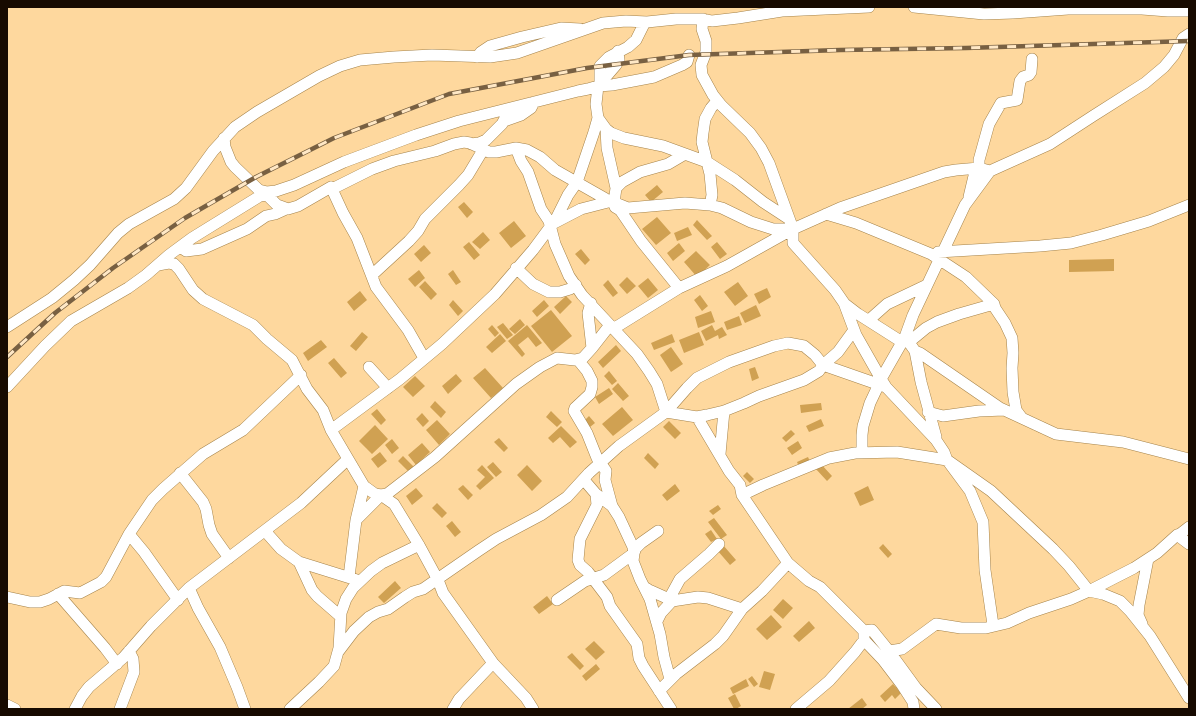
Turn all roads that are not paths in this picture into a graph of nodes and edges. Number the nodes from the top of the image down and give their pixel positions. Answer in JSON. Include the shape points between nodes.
{"nodes":[{"id":1,"x":869,"y":7,"type":"edge"},
{"id":2,"x":914,"y":7,"type":"edge"},
{"id":3,"x":1189,"y":11,"type":"edge"},
{"id":4,"x":703,"y":19,"type":"junction"},
{"id":5,"x":645,"y":22,"type":"junction"},
{"id":6,"x":1189,"y":34,"type":"edge"},
{"id":7,"x":689,"y":55,"type":"dead end"},
{"id":8,"x":1032,"y":59,"type":"dead end"},
{"id":9,"x":599,"y":85,"type":"junction"},
{"id":10,"x":717,"y":101,"type":"junction"},
{"id":11,"x":534,"y":102,"type":"junction"},
{"id":12,"x":509,"y":109,"type":"junction"},
{"id":13,"x":598,"y":118,"type":"junction"},
{"id":14,"x":504,"y":121,"type":"junction"},
{"id":15,"x":606,"y":130,"type":"junction"},
{"id":16,"x":224,"y":138,"type":"junction"},
{"id":17,"x":471,"y":144,"type":"junction"},
{"id":18,"x":516,"y":148,"type":"junction"},
{"id":19,"x":483,"y":150,"type":"junction"},
{"id":20,"x":685,"y":154,"type":"junction"},
{"id":21,"x":707,"y":162,"type":"junction"},
{"id":22,"x":984,"y":170,"type":"junction"},
{"id":23,"x":577,"y":182,"type":"junction"},
{"id":24,"x":331,"y":187,"type":"junction"},
{"id":25,"x":616,"y":188,"type":"junction"},
{"id":26,"x":267,"y":194,"type":"junction"},
{"id":27,"x":613,"y":202,"type":"junction"},
{"id":28,"x":710,"y":205,"type":"junction"},
{"id":29,"x":1189,"y":206,"type":"edge"},
{"id":30,"x":286,"y":208,"type":"junction"},
{"id":31,"x":826,"y":214,"type":"junction"},
{"id":32,"x":791,"y":224,"type":"junction"},
{"id":33,"x":550,"y":226,"type":"junction"},
{"id":34,"x":180,"y":247,"type":"junction"},
{"id":35,"x":938,"y":255,"type":"junction"},
{"id":36,"x":158,"y":265,"type":"junction"},
{"id":37,"x":516,"y":268,"type":"junction"},
{"id":38,"x":372,"y":275,"type":"junction"},
{"id":39,"x":576,"y":284,"type":"junction"},
{"id":40,"x":927,"y":285,"type":"junction"},
{"id":41,"x":679,"y":288,"type":"junction"},
{"id":42,"x":844,"y":303,"type":"junction"},
{"id":43,"x":591,"y":304,"type":"junction"},
{"id":44,"x":994,"y":304,"type":"junction"},
{"id":45,"x":868,"y":320,"type":"junction"},
{"id":46,"x":7,"y":327,"type":"edge"},
{"id":47,"x":612,"y":327,"type":"junction"},
{"id":48,"x":854,"y":331,"type":"junction"},
{"id":49,"x":908,"y":343,"type":"junction"},
{"id":50,"x":592,"y":348,"type":"junction"},
{"id":51,"x":424,"y":358,"type":"junction"},
{"id":52,"x":578,"y":360,"type":"junction"},
{"id":53,"x":369,"y":366,"type":"dead end"},
{"id":54,"x":823,"y":366,"type":"junction"},
{"id":55,"x":301,"y":376,"type":"junction"},
{"id":56,"x":882,"y":383,"type":"junction"},
{"id":57,"x":7,"y":387,"type":"edge"},
{"id":58,"x":388,"y":388,"type":"junction"},
{"id":59,"x":1004,"y":410,"type":"junction"},
{"id":60,"x":724,"y":411,"type":"junction"},
{"id":61,"x":666,"y":412,"type":"junction"},
{"id":62,"x":928,"y":412,"type":"junction"},
{"id":63,"x":697,"y":417,"type":"junction"},
{"id":64,"x":1022,"y":418,"type":"junction"},
{"id":65,"x":331,"y":430,"type":"junction"},
{"id":66,"x":936,"y":440,"type":"junction"},
{"id":67,"x":862,"y":452,"type":"junction"},
{"id":68,"x":720,"y":454,"type":"junction"},
{"id":69,"x":1189,"y":459,"type":"edge"},
{"id":70,"x":348,"y":460,"type":"junction"},
{"id":71,"x":946,"y":460,"type":"junction"},
{"id":72,"x":601,"y":462,"type":"junction"},
{"id":73,"x":180,"y":473,"type":"junction"},
{"id":74,"x":584,"y":480,"type":"junction"},
{"id":75,"x":364,"y":486,"type":"junction"},
{"id":76,"x":596,"y":494,"type":"junction"},
{"id":77,"x":381,"y":495,"type":"junction"},
{"id":78,"x":742,"y":495,"type":"junction"},
{"id":79,"x":612,"y":506,"type":"junction"},
{"id":80,"x":356,"y":520,"type":"junction"},
{"id":81,"x":1189,"y":527,"type":"edge"},
{"id":82,"x":265,"y":531,"type":"junction"},
{"id":83,"x":658,"y":531,"type":"dead end"},
{"id":84,"x":129,"y":534,"type":"junction"},
{"id":85,"x":1177,"y":535,"type":"junction"},
{"id":86,"x":719,"y":544,"type":"dead end"},
{"id":87,"x":1189,"y":544,"type":"edge"},
{"id":88,"x":420,"y":545,"type":"junction"},
{"id":89,"x":634,"y":553,"type":"junction"},
{"id":90,"x":228,"y":558,"type":"junction"},
{"id":91,"x":1148,"y":559,"type":"junction"},
{"id":92,"x":299,"y":562,"type":"junction"},
{"id":93,"x":788,"y":563,"type":"junction"},
{"id":94,"x":328,"y":572,"type":"junction"},
{"id":95,"x":349,"y":577,"type":"junction"},
{"id":96,"x":593,"y":579,"type":"junction"},
{"id":97,"x":438,"y":580,"type":"junction"},
{"id":98,"x":308,"y":581,"type":"junction"},
{"id":99,"x":360,"y":581,"type":"junction"},
{"id":100,"x":644,"y":587,"type":"junction"},
{"id":101,"x":189,"y":588,"type":"junction"},
{"id":102,"x":1089,"y":592,"type":"junction"},
{"id":103,"x":58,"y":594,"type":"junction"},
{"id":104,"x":7,"y":597,"type":"edge"},
{"id":105,"x":178,"y":600,"type":"junction"},
{"id":106,"x":557,"y":600,"type":"dead end"},
{"id":107,"x":670,"y":600,"type":"junction"},
{"id":108,"x":742,"y":609,"type":"junction"},
{"id":109,"x":340,"y":616,"type":"junction"},
{"id":110,"x":657,"y":621,"type":"junction"},
{"id":111,"x":993,"y":625,"type":"junction"},
{"id":112,"x":1144,"y":630,"type":"junction"},
{"id":113,"x":864,"y":636,"type":"junction"},
{"id":114,"x":129,"y":651,"type":"junction"},
{"id":115,"x":889,"y":651,"type":"junction"},
{"id":116,"x":338,"y":652,"type":"junction"},
{"id":117,"x":493,"y":663,"type":"junction"},
{"id":118,"x":117,"y":664,"type":"junction"},
{"id":119,"x":670,"y":679,"type":"junction"},
{"id":120,"x":659,"y":691,"type":"junction"},
{"id":121,"x":1189,"y":698,"type":"edge"},
{"id":122,"x":7,"y":705,"type":"edge"},
{"id":123,"x":915,"y":707,"type":"edge"},
{"id":124,"x":15,"y":709,"type":"edge"},
{"id":125,"x":75,"y":709,"type":"edge"},
{"id":126,"x":120,"y":709,"type":"edge"},
{"id":127,"x":246,"y":709,"type":"edge"},
{"id":128,"x":290,"y":709,"type":"edge"},
{"id":129,"x":454,"y":709,"type":"edge"},
{"id":130,"x":533,"y":709,"type":"edge"},
{"id":131,"x":671,"y":709,"type":"edge"},
{"id":132,"x":796,"y":709,"type":"edge"},
{"id":133,"x":936,"y":709,"type":"edge"}],
"edges":[{"from":1,"to":4,"type":"street","via":[[782,11],[712,21]]},
{"from":2,"to":3,"type":"street","via":[[984,14],[1068,9]]},
{"from":4,"to":5,"type":"street"},
{"from":4,"to":10,"type":"street","via":[[706,52],[702,72]]},
{"from":5,"to":9,"type":"street","via":[[636,40],[609,57],[600,66]]},
{"from":5,"to":16,"type":"street","via":[[603,23],[517,52],[490,57],[432,56],[360,60],[319,76],[257,112]]},
{"from":6,"to":22,"type":"street","via":[[1184,36],[1174,56],[1145,83],[1050,144]]},
{"from":7,"to":9,"type":"street","via":[[687,62],[667,73],[628,83]]},
{"from":8,"to":22,"type":"street","via":[[1031,72],[1022,79],[1017,100],[1001,104],[989,124],[980,160]]},
{"from":9,"to":11,"type":"street","via":[[588,90]]},
{"from":9,"to":13,"type":"street","via":[[596,104]]},
{"from":10,"to":21,"type":"street","via":[[705,119],[702,142]]},
{"from":10,"to":32,"type":"street","via":[[750,133],[761,148]]},
{"from":11,"to":12,"type":"street"},
{"from":11,"to":14,"type":"street","via":[[531,108],[521,115]]},
{"from":12,"to":14,"type":"street"},
{"from":12,"to":26,"type":"street","via":[[416,135]]},
{"from":13,"to":15,"type":"street"},
{"from":13,"to":23,"type":"street"},
{"from":14,"to":17,"type":"street","via":[[486,140]]},
{"from":15,"to":20,"type":"street","via":[[624,138],[663,146]]},
{"from":15,"to":25,"type":"street","via":[[607,148]]},
{"from":16,"to":26,"type":"street","via":[[231,162],[259,190]]},
{"from":16,"to":46,"type":"street","via":[[186,188],[174,198],[128,224],[74,280],[52,298]]},
{"from":17,"to":19,"type":"street"},
{"from":17,"to":24,"type":"street","via":[[464,142],[394,161],[334,188]]},
{"from":18,"to":19,"type":"street","via":[[496,152]]},
{"from":18,"to":23,"type":"street","via":[[535,154],[555,170]]},
{"from":18,"to":33,"type":"street"},
{"from":19,"to":38,"type":"street","via":[[468,175],[425,219],[409,241]]},
{"from":20,"to":21,"type":"street"},
{"from":20,"to":25,"type":"street","via":[[668,164],[630,177]]},
{"from":21,"to":28,"type":"street","via":[[712,195]]},
{"from":21,"to":32,"type":"street","via":[[735,180]]},
{"from":22,"to":31,"type":"street","via":[[956,170],[932,176]]},
{"from":22,"to":35,"type":"street"},
{"from":23,"to":27,"type":"street"},
{"from":23,"to":33,"type":"street"},
{"from":24,"to":30,"type":"street","via":[[298,206]]},
{"from":24,"to":38,"type":"street","via":[[357,238]]},
{"from":25,"to":27,"type":"street"},
{"from":26,"to":30,"type":"street","via":[[277,205]]},
{"from":26,"to":34,"type":"street"},
{"from":27,"to":28,"type":"street","via":[[628,208],[685,203]]},
{"from":27,"to":33,"type":"street","via":[[581,209]]},
{"from":27,"to":41,"type":"street","via":[[656,262]]},
{"from":28,"to":32,"type":"street","via":[[773,229]]},
{"from":29,"to":35,"type":"street","via":[[1149,221],[1071,243]]},
{"from":30,"to":34,"type":"street","via":[[202,249],[186,251]]},
{"from":31,"to":32,"type":"street"},
{"from":31,"to":35,"type":"street"},
{"from":32,"to":41,"type":"street","via":[[727,266]]},
{"from":32,"to":42,"type":"street","via":[[793,243]]},
{"from":33,"to":37,"type":"street"},
{"from":33,"to":39,"type":"street","via":[[562,261]]},
{"from":34,"to":36,"type":"street"},
{"from":35,"to":40,"type":"street"},
{"from":35,"to":44,"type":"street"},
{"from":36,"to":55,"type":"street","via":[[174,264],[203,299],[253,325],[292,360]]},
{"from":36,"to":57,"type":"street","via":[[128,288],[71,321]]},
{"from":37,"to":39,"type":"street","via":[[533,284],[549,292],[560,292]]},
{"from":37,"to":51,"type":"street","via":[[495,294]]},
{"from":38,"to":51,"type":"street","via":[[376,287],[408,330]]},
{"from":39,"to":43,"type":"street"},
{"from":40,"to":45,"type":"street","via":[[887,304]]},
{"from":40,"to":49,"type":"street","via":[[913,315]]},
{"from":41,"to":47,"type":"street"},
{"from":42,"to":45,"type":"street"},
{"from":42,"to":48,"type":"street"},
{"from":43,"to":47,"type":"street"},
{"from":43,"to":50,"type":"street","via":[[588,318]]},
{"from":44,"to":49,"type":"street","via":[[937,322]]},
{"from":44,"to":64,"type":"street","via":[[1012,338],[1014,397],[1016,410]]},
{"from":45,"to":48,"type":"street"},
{"from":45,"to":49,"type":"street"},
{"from":47,"to":50,"type":"street"},
{"from":47,"to":61,"type":"street","via":[[649,370],[657,384]]},
{"from":48,"to":54,"type":"street"},
{"from":48,"to":56,"type":"street"},
{"from":49,"to":56,"type":"street"},
{"from":49,"to":59,"type":"street"},
{"from":49,"to":62,"type":"street"},
{"from":50,"to":52,"type":"street"},
{"from":51,"to":58,"type":"street"},
{"from":52,"to":72,"type":"street","via":[[587,371],[592,387],[590,394],[574,408],[574,411]]},
{"from":52,"to":77,"type":"street","via":[[558,358],[540,366],[421,468],[387,494]]},
{"from":53,"to":58,"type":"street"},
{"from":54,"to":56,"type":"street","via":[[875,384]]},
{"from":54,"to":60,"type":"street","via":[[804,380]]},
{"from":54,"to":61,"type":"street","via":[[816,355],[804,346],[788,343],[774,346],[729,362],[697,378]]},
{"from":55,"to":65,"type":"street","via":[[306,389],[323,410]]},
{"from":55,"to":73,"type":"street","via":[[243,430],[203,454]]},
{"from":56,"to":66,"type":"street"},
{"from":56,"to":67,"type":"street","via":[[870,403],[863,426]]},
{"from":58,"to":65,"type":"street"},
{"from":59,"to":62,"type":"street","via":[[943,416]]},
{"from":59,"to":64,"type":"street"},
{"from":60,"to":63,"type":"street"},
{"from":60,"to":68,"type":"street"},
{"from":61,"to":63,"type":"street"},
{"from":61,"to":72,"type":"street"},
{"from":62,"to":66,"type":"street"},
{"from":63,"to":68,"type":"street"},
{"from":64,"to":69,"type":"street","via":[[1056,434],[1123,442]]},
{"from":65,"to":70,"type":"street"},
{"from":66,"to":71,"type":"street"},
{"from":67,"to":71,"type":"street","via":[[897,452]]},
{"from":67,"to":78,"type":"street","via":[[829,458]]},
{"from":68,"to":78,"type":"street","via":[[740,485]]},
{"from":70,"to":75,"type":"street"},
{"from":70,"to":82,"type":"street","via":[[301,503]]},
{"from":71,"to":102,"type":"street","via":[[991,491],[1053,549]]},
{"from":71,"to":111,"type":"street","via":[[970,491],[983,522],[985,570]]},
{"from":72,"to":74,"type":"street"},
{"from":72,"to":79,"type":"street","via":[[606,471]]},
{"from":73,"to":84,"type":"street","via":[[152,500]]},
{"from":73,"to":90,"type":"street","via":[[203,502],[212,534]]},
{"from":74,"to":76,"type":"street"},
{"from":74,"to":97,"type":"street","via":[[567,497],[541,515],[496,539]]},
{"from":75,"to":77,"type":"street"},
{"from":75,"to":80,"type":"street"},
{"from":76,"to":79,"type":"street"},
{"from":76,"to":96,"type":"street","via":[[597,505],[580,539],[578,556],[580,565]]},
{"from":77,"to":80,"type":"street"},
{"from":77,"to":88,"type":"street","via":[[394,504]]},
{"from":78,"to":93,"type":"street"},
{"from":79,"to":89,"type":"street","via":[[627,532]]},
{"from":80,"to":95,"type":"street"},
{"from":81,"to":85,"type":"street"},
{"from":82,"to":90,"type":"street"},
{"from":82,"to":92,"type":"street","via":[[281,549]]},
{"from":83,"to":89,"type":"street","via":[[641,543]]},
{"from":84,"to":103,"type":"street","via":[[101,582],[80,593],[68,591]]},
{"from":84,"to":105,"type":"street"},
{"from":85,"to":87,"type":"street"},
{"from":85,"to":91,"type":"street"},
{"from":86,"to":107,"type":"street","via":[[680,578]]},
{"from":88,"to":97,"type":"street"},
{"from":88,"to":99,"type":"street","via":[[382,563]]},
{"from":89,"to":96,"type":"street","via":[[604,575]]},
{"from":89,"to":100,"type":"street","via":[[633,561]]},
{"from":90,"to":101,"type":"street"},
{"from":91,"to":102,"type":"street"},
{"from":91,"to":112,"type":"street","via":[[1138,615]]},
{"from":92,"to":94,"type":"street"},
{"from":92,"to":98,"type":"street"},
{"from":93,"to":108,"type":"street"},
{"from":93,"to":113,"type":"street","via":[[808,581],[820,587]]},
{"from":94,"to":95,"type":"street"},
{"from":94,"to":98,"type":"street"},
{"from":95,"to":99,"type":"street"},
{"from":96,"to":106,"type":"street","via":[[585,581]]},
{"from":96,"to":120,"type":"street","via":[[637,644],[639,658]]},
{"from":97,"to":116,"type":"street","via":[[369,617]]},
{"from":97,"to":117,"type":"street","via":[[443,593]]},
{"from":98,"to":109,"type":"street","via":[[317,596]]},
{"from":99,"to":109,"type":"street","via":[[346,599]]},
{"from":100,"to":107,"type":"street"},
{"from":100,"to":110,"type":"street"},
{"from":101,"to":105,"type":"street"},
{"from":101,"to":127,"type":"street","via":[[220,647]]},
{"from":102,"to":111,"type":"street","via":[[1007,623]]},
{"from":102,"to":112,"type":"street","via":[[1103,594],[1120,602]]},
{"from":103,"to":104,"type":"street","via":[[40,602],[25,602]]},
{"from":103,"to":118,"type":"street"},
{"from":105,"to":114,"type":"street"},
{"from":107,"to":108,"type":"street","via":[[708,598]]},
{"from":107,"to":110,"type":"street"},
{"from":108,"to":119,"type":"street","via":[[715,644]]},
{"from":109,"to":116,"type":"street"},
{"from":110,"to":119,"type":"street"},
{"from":111,"to":115,"type":"street","via":[[986,628],[961,628],[936,624],[902,649]]},
{"from":112,"to":121,"type":"street"},
{"from":113,"to":115,"type":"street","via":[[872,630]]},
{"from":113,"to":123,"type":"street"},
{"from":113,"to":132,"type":"street","via":[[829,680]]},
{"from":114,"to":118,"type":"street"},
{"from":114,"to":126,"type":"street","via":[[133,659],[134,672]]},
{"from":115,"to":133,"type":"street","via":[[916,688]]},
{"from":116,"to":128,"type":"street","via":[[330,670]]},
{"from":117,"to":129,"type":"street","via":[[459,699]]},
{"from":117,"to":130,"type":"street"},
{"from":118,"to":125,"type":"street","via":[[89,687]]},
{"from":119,"to":120,"type":"street"},
{"from":120,"to":131,"type":"street"},
{"from":122,"to":124,"type":"street"}]}
